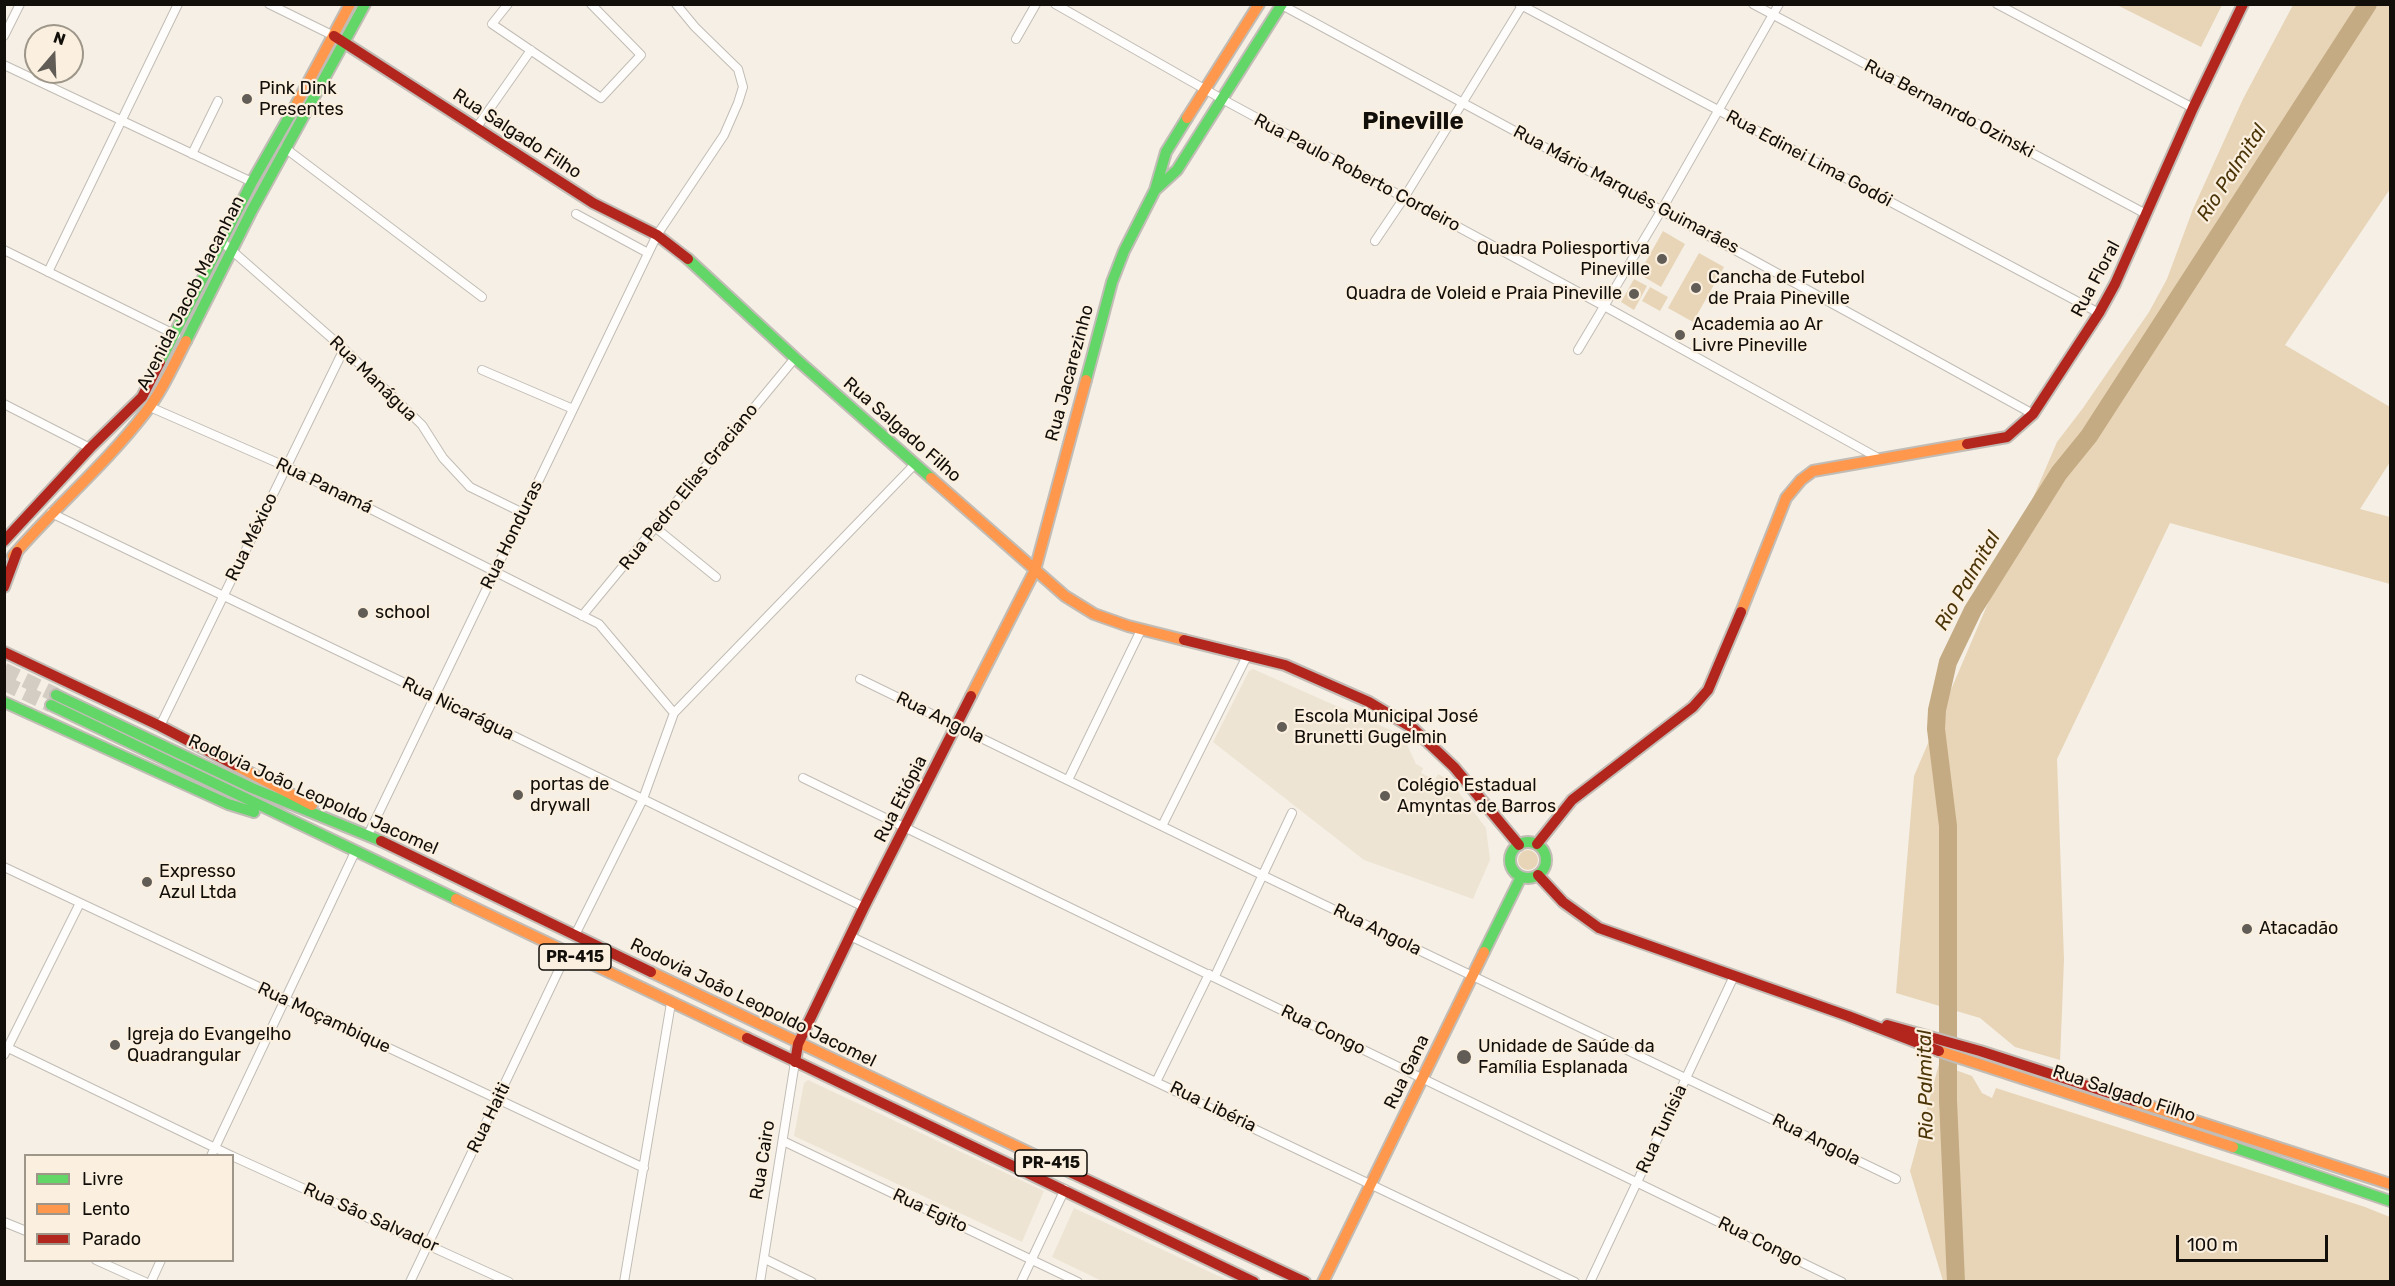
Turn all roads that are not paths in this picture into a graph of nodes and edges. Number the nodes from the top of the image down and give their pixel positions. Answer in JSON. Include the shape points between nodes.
{"nodes":[{"id":1,"x":20,"y":4,"type":"edge"},
{"id":2,"x":178,"y":4,"type":"edge"},
{"id":3,"x":269,"y":4,"type":"edge"},
{"id":4,"x":350,"y":4,"type":"edge"},
{"id":5,"x":365,"y":4,"type":"edge"},
{"id":6,"x":508,"y":4,"type":"edge"},
{"id":7,"x":591,"y":4,"type":"edge"},
{"id":8,"x":676,"y":4,"type":"edge"},
{"id":9,"x":1036,"y":4,"type":"edge"},
{"id":10,"x":1055,"y":4,"type":"edge"},
{"id":11,"x":1259,"y":4,"type":"edge"},
{"id":12,"x":1753,"y":4,"type":"edge"},
{"id":13,"x":1779,"y":4,"type":"edge"},
{"id":14,"x":1997,"y":4,"type":"edge"},
{"id":15,"x":2243,"y":4,"type":"edge"},
{"id":16,"x":1281,"y":5,"type":"edge"},
{"id":17,"x":1522,"y":5,"type":"edge"},
{"id":18,"x":1773,"y":15,"type":"junction"},
{"id":19,"x":4,"y":36,"type":"edge"},
{"id":20,"x":334,"y":36,"type":"junction"},
{"id":21,"x":1016,"y":39,"type":"dead end"},
{"id":22,"x":346,"y":43,"type":"junction"},
{"id":23,"x":531,"y":50,"type":"junction"},
{"id":24,"x":4,"y":65,"type":"edge"},
{"id":25,"x":1205,"y":88,"type":"junction"},
{"id":26,"x":1222,"y":99,"type":"junction"},
{"id":27,"x":218,"y":101,"type":"dead end"},
{"id":28,"x":1463,"y":102,"type":"junction"},
{"id":29,"x":2193,"y":108,"type":"junction"},
{"id":30,"x":1718,"y":110,"type":"junction"},
{"id":31,"x":122,"y":120,"type":"junction"},
{"id":32,"x":477,"y":128,"type":"junction"},
{"id":33,"x":285,"y":148,"type":"junction"},
{"id":34,"x":192,"y":154,"type":"junction"},
{"id":35,"x":252,"y":182,"type":"junction"},
{"id":36,"x":1155,"y":190,"type":"junction"},
{"id":37,"x":1404,"y":198,"type":"junction"},
{"id":38,"x":1661,"y":211,"type":"junction"},
{"id":39,"x":576,"y":213,"type":"dead end"},
{"id":40,"x":2146,"y":214,"type":"junction"},
{"id":41,"x":657,"y":235,"type":"junction"},
{"id":42,"x":221,"y":241,"type":"junction"},
{"id":43,"x":1375,"y":241,"type":"dead end"},
{"id":44,"x":4,"y":250,"type":"edge"},
{"id":45,"x":231,"y":250,"type":"junction"},
{"id":46,"x":648,"y":253,"type":"junction"},
{"id":47,"x":48,"y":272,"type":"junction"},
{"id":48,"x":482,"y":297,"type":"dead end"},
{"id":49,"x":1604,"y":306,"type":"junction"},
{"id":50,"x":2099,"y":313,"type":"junction"},
{"id":51,"x":176,"y":335,"type":"junction"},
{"id":52,"x":344,"y":349,"type":"junction"},
{"id":53,"x":1578,"y":350,"type":"dead end"},
{"id":54,"x":795,"y":358,"type":"junction"},
{"id":55,"x":482,"y":369,"type":"dead end"},
{"id":56,"x":4,"y":404,"type":"edge"},
{"id":57,"x":150,"y":407,"type":"junction"},
{"id":58,"x":573,"y":409,"type":"junction"},
{"id":59,"x":2033,"y":414,"type":"junction"},
{"id":60,"x":90,"y":448,"type":"junction"},
{"id":61,"x":104,"y":459,"type":"junction"},
{"id":62,"x":1881,"y":459,"type":"junction"},
{"id":63,"x":915,"y":464,"type":"junction"},
{"id":64,"x":286,"y":467,"type":"junction"},
{"id":65,"x":51,"y":513,"type":"junction"},
{"id":66,"x":523,"y":513,"type":"junction"},
{"id":67,"x":656,"y":528,"type":"junction"},
{"id":68,"x":4,"y":540,"type":"edge"},
{"id":69,"x":16,"y":552,"type":"junction"},
{"id":70,"x":4,"y":567,"type":"edge"},
{"id":71,"x":1035,"y":570,"type":"junction"},
{"id":72,"x":495,"y":571,"type":"junction"},
{"id":73,"x":716,"y":577,"type":"dead end"},
{"id":74,"x":4,"y":586,"type":"edge"},
{"id":75,"x":224,"y":596,"type":"junction"},
{"id":76,"x":582,"y":616,"type":"junction"},
{"id":77,"x":1141,"y":630,"type":"junction"},
{"id":78,"x":4,"y":652,"type":"edge"},
{"id":79,"x":1248,"y":654,"type":"junction"},
{"id":80,"x":860,"y":679,"type":"dead end"},
{"id":81,"x":434,"y":697,"type":"junction"},
{"id":82,"x":4,"y":702,"type":"edge"},
{"id":83,"x":675,"y":713,"type":"junction"},
{"id":84,"x":160,"y":726,"type":"junction"},
{"id":85,"x":957,"y":726,"type":"junction"},
{"id":86,"x":804,"y":778,"type":"dead end"},
{"id":87,"x":1068,"y":780,"type":"junction"},
{"id":88,"x":643,"y":799,"type":"junction"},
{"id":89,"x":1292,"y":813,"type":"dead end"},
{"id":90,"x":1162,"y":826,"type":"junction"},
{"id":91,"x":302,"y":827,"type":"junction"},
{"id":92,"x":904,"y":828,"type":"junction"},
{"id":93,"x":368,"y":835,"type":"junction"},
{"id":94,"x":1537,"y":844,"type":"junction"},
{"id":95,"x":1519,"y":845,"type":"junction"},
{"id":96,"x":355,"y":852,"type":"junction"},
{"id":97,"x":4,"y":867,"type":"edge"},
{"id":98,"x":1262,"y":875,"type":"junction"},
{"id":99,"x":1538,"y":875,"type":"junction"},
{"id":100,"x":1521,"y":877,"type":"junction"},
{"id":101,"x":80,"y":903,"type":"junction"},
{"id":102,"x":864,"y":907,"type":"junction"},
{"id":103,"x":575,"y":935,"type":"junction"},
{"id":104,"x":850,"y":936,"type":"junction"},
{"id":105,"x":567,"y":953,"type":"junction"},
{"id":106,"x":1212,"y":975,"type":"junction"},
{"id":107,"x":1471,"y":975,"type":"junction"},
{"id":108,"x":1734,"y":976,"type":"junction"},
{"id":109,"x":285,"y":999,"type":"junction"},
{"id":110,"x":671,"y":1003,"type":"junction"},
{"id":111,"x":1932,"y":1042,"type":"junction"},
{"id":112,"x":798,"y":1044,"type":"junction"},
{"id":113,"x":6,"y":1049,"type":"edge"},
{"id":114,"x":795,"y":1062,"type":"junction"},
{"id":115,"x":1422,"y":1078,"type":"junction"},
{"id":116,"x":1686,"y":1078,"type":"junction"},
{"id":117,"x":1157,"y":1080,"type":"junction"},
{"id":118,"x":498,"y":1099,"type":"junction"},
{"id":119,"x":783,"y":1141,"type":"junction"},
{"id":120,"x":213,"y":1151,"type":"edge"},
{"id":121,"x":234,"y":1157,"type":"edge"},
{"id":122,"x":644,"y":1168,"type":"junction"},
{"id":123,"x":1896,"y":1179,"type":"dead end"},
{"id":124,"x":1637,"y":1182,"type":"junction"},
{"id":125,"x":1371,"y":1183,"type":"junction"},
{"id":126,"x":2391,"y":1184,"type":"edge"},
{"id":127,"x":1065,"y":1189,"type":"junction"},
{"id":128,"x":2391,"y":1201,"type":"edge"},
{"id":129,"x":4,"y":1222,"type":"edge"},
{"id":130,"x":24,"y":1230,"type":"edge"},
{"id":131,"x":428,"y":1244,"type":"junction"},
{"id":132,"x":765,"y":1259,"type":"junction"},
{"id":133,"x":1031,"y":1259,"type":"junction"},
{"id":134,"x":101,"y":1262,"type":"edge"},
{"id":135,"x":160,"y":1262,"type":"edge"},
{"id":136,"x":145,"y":1281,"type":"edge"},
{"id":137,"x":151,"y":1281,"type":"edge"},
{"id":138,"x":410,"y":1281,"type":"edge"},
{"id":139,"x":509,"y":1281,"type":"edge"},
{"id":140,"x":624,"y":1281,"type":"edge"},
{"id":141,"x":760,"y":1281,"type":"edge"},
{"id":142,"x":812,"y":1281,"type":"edge"},
{"id":143,"x":1021,"y":1281,"type":"edge"},
{"id":144,"x":1078,"y":1281,"type":"edge"},
{"id":145,"x":1254,"y":1281,"type":"edge"},
{"id":146,"x":1305,"y":1281,"type":"edge"},
{"id":147,"x":1323,"y":1281,"type":"edge"},
{"id":148,"x":1575,"y":1281,"type":"edge"},
{"id":149,"x":1590,"y":1281,"type":"edge"},
{"id":150,"x":1842,"y":1281,"type":"edge"}],
"edges":[{"from":1,"to":19,"type":"street"},
{"from":2,"to":31,"type":"street"},
{"from":3,"to":20,"type":"street","name":"Rua Salgado Filho"},
{"from":4,"to":20,"type":"main road","name":"Avenida Jacob Macanhan"},
{"from":5,"to":22,"type":"main road","name":"Avenida Jacob Macanhan"},
{"from":6,"to":23,"type":"street","via":[[492,24]]},
{"from":7,"to":23,"type":"street","via":[[641,55],[601,98]]},
{"from":8,"to":41,"type":"street","name":"Rua Honduras","via":[[738,69],[743,87],[724,135]]},
{"from":9,"to":21,"type":"street"},
{"from":10,"to":25,"type":"street","name":"Rua Paulo Roberto Cordeiro"},
{"from":11,"to":25,"type":"main road","name":"Rua Jacarezinho"},
{"from":12,"to":18,"type":"street","name":"Rua Bernanrdo Ozinski"},
{"from":13,"to":18,"type":"street"},
{"from":14,"to":29,"type":"street"},
{"from":15,"to":29,"type":"main road","name":"Rua Floral"},
{"from":16,"to":26,"type":"main road","name":"Rua Jacarezinho"},
{"from":16,"to":28,"type":"street","name":"Rua Mário Marquês Guimarães"},
{"from":17,"to":28,"type":"street"},
{"from":17,"to":30,"type":"street","name":"Rua Edinei Lima Godói"},
{"from":18,"to":30,"type":"street"},
{"from":18,"to":40,"type":"street","name":"Rua Bernanrdo Ozinski"},
{"from":20,"to":22,"type":"main road","name":"Rua Salgado Filho"},
{"from":20,"to":35,"type":"main road","name":"Avenida Jacob Macanhan"},
{"from":22,"to":32,"type":"main road","name":"Rua Salgado Filho"},
{"from":22,"to":33,"type":"main road","name":"Avenida Jacob Macanhan"},
{"from":23,"to":32,"type":"street"},
{"from":24,"to":31,"type":"street"},
{"from":25,"to":26,"type":"street","name":"Rua Paulo Roberto Cordeiro"},
{"from":25,"to":36,"type":"main road","name":"Rua Jacarezinho","via":[[1166,152]]},
{"from":26,"to":36,"type":"main road","name":"Rua Jacarezinho","via":[[1177,170]]},
{"from":26,"to":37,"type":"street","name":"Rua Paulo Roberto Cordeiro"},
{"from":27,"to":34,"type":"street"},
{"from":28,"to":37,"type":"street"},
{"from":28,"to":38,"type":"street","name":"Rua Mário Marquês Guimarães"},
{"from":29,"to":40,"type":"main road","name":"Rua Floral"},
{"from":30,"to":38,"type":"street"},
{"from":30,"to":50,"type":"street","name":"Rua Edinei Lima Godói"},
{"from":31,"to":34,"type":"street"},
{"from":31,"to":47,"type":"street"},
{"from":32,"to":41,"type":"main road","name":"Rua Salgado Filho","via":[[592,203]]},
{"from":33,"to":45,"type":"main road","name":"Avenida Jacob Macanhan"},
{"from":33,"to":48,"type":"street"},
{"from":34,"to":35,"type":"street"},
{"from":35,"to":42,"type":"main road","name":"Avenida Jacob Macanhan"},
{"from":36,"to":71,"type":"main road","name":"Rua Jacarezinho","via":[[1112,282]]},
{"from":37,"to":43,"type":"street"},
{"from":37,"to":49,"type":"street","name":"Rua Paulo Roberto Cordeiro"},
{"from":38,"to":49,"type":"street"},
{"from":38,"to":59,"type":"street","name":"Rua Mário Marquês Guimarães"},
{"from":39,"to":46,"type":"street"},
{"from":40,"to":50,"type":"main road","name":"Rua Floral"},
{"from":41,"to":46,"type":"street","name":"Rua Honduras"},
{"from":41,"to":54,"type":"main road","name":"Rua Salgado Filho","via":[[679,250]]},
{"from":42,"to":45,"type":"street","name":"Rua Manágua"},
{"from":42,"to":51,"type":"main road","name":"Avenida Jacob Macanhan"},
{"from":44,"to":47,"type":"street"},
{"from":45,"to":52,"type":"street","name":"Rua Manágua"},
{"from":45,"to":57,"type":"main road","name":"Avenida Jacob Macanhan"},
{"from":46,"to":58,"type":"street","name":"Rua Honduras"},
{"from":47,"to":51,"type":"street"},
{"from":49,"to":53,"type":"street"},
{"from":49,"to":62,"type":"street","name":"Rua Paulo Roberto Cordeiro"},
{"from":50,"to":59,"type":"main road","name":"Rua Floral"},
{"from":51,"to":60,"type":"main road","name":"Avenida Jacob Macanhan","via":[[142,398]]},
{"from":52,"to":64,"type":"street","name":"Rua México"},
{"from":52,"to":66,"type":"street","name":"Rua Manágua","via":[[422,425],[443,458],[470,487]]},
{"from":54,"to":63,"type":"main road","name":"Rua Salgado Filho"},
{"from":54,"to":67,"type":"street","name":"Rua Pedro Elias Graciano"},
{"from":55,"to":58,"type":"street"},
{"from":56,"to":60,"type":"street"},
{"from":57,"to":61,"type":"main road","name":"Avenida Jacob Macanhan"},
{"from":57,"to":64,"type":"street","name":"Rua Panamá"},
{"from":58,"to":66,"type":"street","name":"Rua Honduras"},
{"from":59,"to":62,"type":"main road","name":"Rua Floral","via":[[2007,437]]},
{"from":60,"to":61,"type":"main road"},
{"from":60,"to":68,"type":"main road","name":"Avenida Jacob Macanhan"},
{"from":61,"to":65,"type":"main road","name":"Avenida Jacob Macanhan"},
{"from":62,"to":94,"type":"main road","name":"Rua Floral","via":[[1813,471],[1801,480],[1786,498],[1708,690],[1693,707],[1572,800]]},
{"from":63,"to":71,"type":"main road","name":"Rua Salgado Filho"},
{"from":63,"to":83,"type":"street"},
{"from":64,"to":72,"type":"street","name":"Rua Panamá"},
{"from":64,"to":75,"type":"street","name":"Rua México"},
{"from":65,"to":69,"type":"main road","name":"Avenida Jacob Macanhan"},
{"from":65,"to":75,"type":"street","name":"Rua Nicarágua"},
{"from":66,"to":72,"type":"street","name":"Rua Honduras"},
{"from":67,"to":73,"type":"street"},
{"from":67,"to":76,"type":"street","name":"Rua Pedro Elias Graciano"},
{"from":69,"to":70,"type":"main road","name":"Avenida Jacob Macanhan"},
{"from":69,"to":74,"type":"main road"},
{"from":71,"to":77,"type":"main road","name":"Rua Salgado Filho","via":[[1094,614]]},
{"from":71,"to":85,"type":"main road","name":"Rua Etiópia"},
{"from":72,"to":76,"type":"street"},
{"from":72,"to":81,"type":"street","name":"Rua Honduras"},
{"from":75,"to":81,"type":"street","name":"Rua Nicarágua"},
{"from":75,"to":84,"type":"street","name":"Rua México"},
{"from":76,"to":83,"type":"street","via":[[599,624]]},
{"from":77,"to":79,"type":"main road","name":"Rua Salgado Filho"},
{"from":77,"to":87,"type":"street"},
{"from":78,"to":84,"type":"main road"},
{"from":79,"to":90,"type":"street"},
{"from":79,"to":95,"type":"main road","name":"Rua Salgado Filho","via":[[1323,680],[1414,729],[1454,767]]},
{"from":80,"to":85,"type":"street","name":"Rua Angola"},
{"from":81,"to":88,"type":"street","name":"Rua Nicarágua"},
{"from":81,"to":93,"type":"street","name":"Rua Honduras"},
{"from":82,"to":91,"type":"main road","via":[[228,804]]},
{"from":83,"to":88,"type":"street"},
{"from":84,"to":93,"type":"main road"},
{"from":85,"to":87,"type":"street","name":"Rua Angola"},
{"from":85,"to":92,"type":"main road","name":"Rua Etiópia"},
{"from":86,"to":92,"type":"street","name":"Rua Congo"},
{"from":87,"to":90,"type":"street","name":"Rua Angola"},
{"from":88,"to":102,"type":"street","name":"Rua Nicarágua"},
{"from":88,"to":103,"type":"street"},
{"from":89,"to":98,"type":"street"},
{"from":90,"to":98,"type":"street","name":"Rua Angola"},
{"from":91,"to":93,"type":"main road","name":"Rodovia João Leopoldo Jacomel","number":"PR-415","via":[[53,700],[318,818]]},
{"from":91,"to":96,"type":"main road","name":"Rodovia João Leopoldo Jacomel","number":"PR-415"},
{"from":92,"to":102,"type":"main road","name":"Rua Etiópia"},
{"from":92,"to":106,"type":"street","name":"Rua Congo"},
{"from":93,"to":103,"type":"main road","name":"Rodovia João Leopoldo Jacomel","number":"PR-415"},
{"from":94,"to":95,"type":"main road"},
{"from":94,"to":99,"type":"main road","via":[[1546,860]]},
{"from":95,"to":100,"type":"main road","via":[[1510,862]]},
{"from":96,"to":105,"type":"main road","name":"Rodovia João Leopoldo Jacomel","number":"PR-415"},
{"from":96,"to":109,"type":"street"},
{"from":97,"to":101,"type":"street","name":"Rua Moçambique"},
{"from":98,"to":106,"type":"street"},
{"from":98,"to":107,"type":"street","name":"Rua Angola"},
{"from":99,"to":100,"type":"main road"},
{"from":99,"to":108,"type":"main road","name":"Rua Salgado Filho","via":[[1563,902],[1599,928]]},
{"from":100,"to":107,"type":"main road","name":"Rua Gana"},
{"from":101,"to":109,"type":"street","name":"Rua Moçambique"},
{"from":101,"to":113,"type":"street"},
{"from":102,"to":104,"type":"main road","name":"Rua Etiópia"},
{"from":103,"to":112,"type":"main road","name":"Rodovia João Leopoldo Jacomel","number":"PR-415"},
{"from":104,"to":112,"type":"main road","name":"Rua Etiópia"},
{"from":104,"to":117,"type":"street","name":"Rua Libéria"},
{"from":105,"to":110,"type":"main road","name":"Rodovia João Leopoldo Jacomel","number":"PR-415"},
{"from":105,"to":118,"type":"street","name":"Rua Haiti"},
{"from":106,"to":115,"type":"street","name":"Rua Congo"},
{"from":106,"to":117,"type":"street"},
{"from":107,"to":115,"type":"main road","name":"Rua Gana"},
{"from":107,"to":116,"type":"street","name":"Rua Angola"},
{"from":108,"to":111,"type":"main road","name":"Rua Salgado Filho"},
{"from":108,"to":116,"type":"street","name":"Rua Tunísia"},
{"from":109,"to":118,"type":"street","name":"Rua Moçambique"},
{"from":109,"to":120,"type":"street"},
{"from":110,"to":114,"type":"main road","name":"Rodovia João Leopoldo Jacomel","number":"PR-415"},
{"from":110,"to":122,"type":"street"},
{"from":111,"to":126,"type":"main road","name":"Rua Salgado Filho","via":[[1980,1051]]},
{"from":111,"to":128,"type":"main road","name":"Rua Salgado Filho","via":[[1974,1063]]},
{"from":112,"to":114,"type":"main road","name":"Rua Cairo"},
{"from":112,"to":146,"type":"main road","name":"Rodovia João Leopoldo Jacomel","number":"PR-415"},
{"from":113,"to":120,"type":"street","name":"Rua São Salvador"},
{"from":114,"to":119,"type":"street","name":"Rua Cairo"},
{"from":114,"to":127,"type":"main road","name":"Rodovia João Leopoldo Jacomel","number":"PR-415"},
{"from":115,"to":124,"type":"street","name":"Rua Congo"},
{"from":115,"to":125,"type":"main road","name":"Rua Gana"},
{"from":116,"to":123,"type":"street","name":"Rua Angola"},
{"from":116,"to":124,"type":"street","name":"Rua Tunísia"},
{"from":117,"to":125,"type":"street","name":"Rua Libéria"},
{"from":118,"to":122,"type":"street","name":"Rua Moçambique"},
{"from":118,"to":131,"type":"street","name":"Rua Haiti"},
{"from":119,"to":132,"type":"street","name":"Rua Cairo"},
{"from":119,"to":133,"type":"street","name":"Rua Egito"},
{"from":121,"to":131,"type":"street","name":"Rua São Salvador"},
{"from":122,"to":140,"type":"street"},
{"from":124,"to":149,"type":"street","name":"Rua Tunísia"},
{"from":124,"to":150,"type":"street","name":"Rua Congo"},
{"from":125,"to":147,"type":"main road","name":"Rua Gana"},
{"from":125,"to":148,"type":"street","name":"Rua Libéria"},
{"from":127,"to":133,"type":"street"},
{"from":127,"to":145,"type":"main road","name":"Rodovia João Leopoldo Jacomel","number":"PR-415"},
{"from":129,"to":130,"type":"street"},
{"from":131,"to":138,"type":"street","name":"Rua Haiti"},
{"from":131,"to":139,"type":"street","name":"Rua São Salvador"},
{"from":132,"to":141,"type":"street","name":"Rua Cairo"},
{"from":132,"to":142,"type":"street"},
{"from":133,"to":143,"type":"street"},
{"from":133,"to":144,"type":"street","name":"Rua Egito"},
{"from":134,"to":136,"type":"street"},
{"from":135,"to":137,"type":"street"}]}
